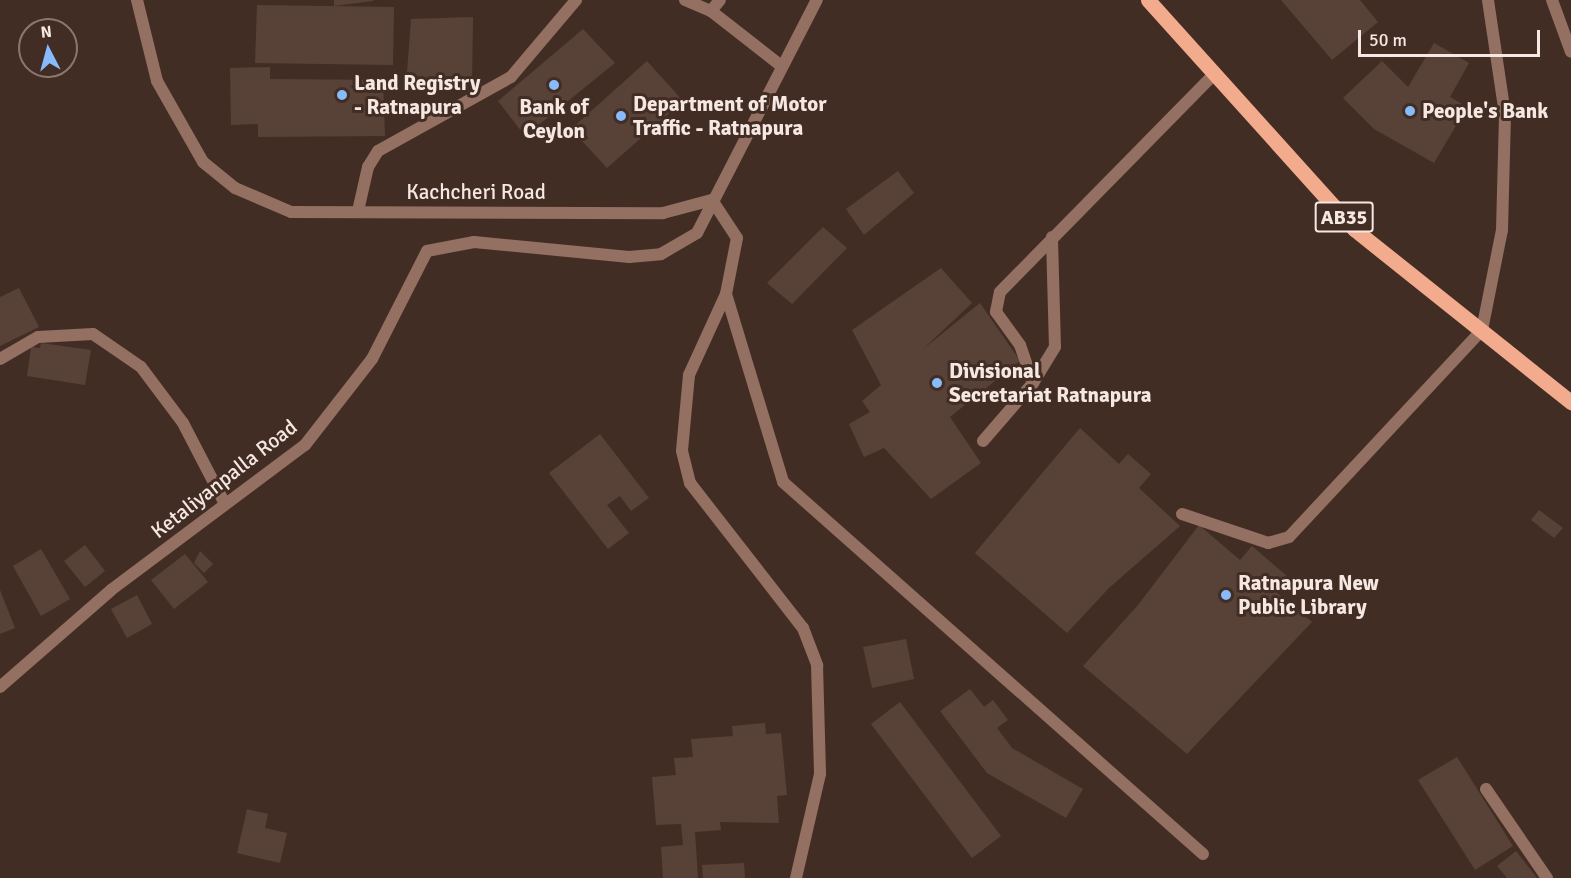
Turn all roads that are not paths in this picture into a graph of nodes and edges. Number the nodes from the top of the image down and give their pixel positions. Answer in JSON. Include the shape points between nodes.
{"nodes":[{"id":1,"x":137,"y":0,"type":"edge"},
{"id":2,"x":576,"y":0,"type":"edge"},
{"id":3,"x":685,"y":0,"type":"edge"},
{"id":4,"x":720,"y":0,"type":"edge"},
{"id":5,"x":817,"y":0,"type":"edge"},
{"id":6,"x":1148,"y":0,"type":"edge"},
{"id":7,"x":1488,"y":0,"type":"edge"},
{"id":8,"x":1552,"y":0,"type":"edge"},
{"id":9,"x":711,"y":10,"type":"junction"},
{"id":10,"x":1571,"y":52,"type":"edge"},
{"id":11,"x":780,"y":65,"type":"junction"},
{"id":12,"x":1212,"y":76,"type":"junction"},
{"id":13,"x":712,"y":200,"type":"junction"},
{"id":14,"x":358,"y":211,"type":"junction"},
{"id":15,"x":1052,"y":237,"type":"junction"},
{"id":16,"x":726,"y":294,"type":"junction"},
{"id":17,"x":1482,"y":330,"type":"junction"},
{"id":18,"x":0,"y":359,"type":"edge"},
{"id":19,"x":1033,"y":383,"type":"junction"},
{"id":20,"x":1571,"y":402,"type":"edge"},
{"id":21,"x":983,"y":441,"type":"dead end"},
{"id":22,"x":225,"y":504,"type":"junction"},
{"id":23,"x":1182,"y":514,"type":"dead end"},
{"id":24,"x":0,"y":687,"type":"edge"},
{"id":25,"x":1486,"y":789,"type":"dead end"},
{"id":26,"x":1203,"y":854,"type":"dead end"},
{"id":27,"x":796,"y":878,"type":"edge"},
{"id":28,"x":1547,"y":878,"type":"edge"}],
"edges":[{"from":1,"to":14,"type":"street","name":"Kachcheri Road","via":[[158,81],[203,162],[235,188],[291,212]]},
{"from":2,"to":14,"type":"street","via":[[511,77],[378,151],[368,167]]},
{"from":3,"to":9,"type":"street"},
{"from":4,"to":9,"type":"street"},
{"from":5,"to":11,"type":"street"},
{"from":6,"to":12,"type":"main road","number":"AB35"},
{"from":7,"to":17,"type":"street","via":[[1505,125],[1502,230]]},
{"from":8,"to":10,"type":"street"},
{"from":9,"to":11,"type":"street"},
{"from":11,"to":13,"type":"street"},
{"from":12,"to":15,"type":"street"},
{"from":12,"to":17,"type":"main road","number":"AB35","via":[[1354,229]]},
{"from":13,"to":14,"type":"street","name":"Kachcheri Road","via":[[663,213]]},
{"from":13,"to":16,"type":"street","via":[[737,238]]},
{"from":13,"to":22,"type":"street","name":"Ketaliyanpalla Road","via":[[697,233],[661,254],[629,257],[474,242],[427,251],[372,358],[305,445]]},
{"from":15,"to":19,"type":"street","via":[[1055,347]]},
{"from":15,"to":19,"type":"street","via":[[1000,292],[996,312],[1020,345]]},
{"from":16,"to":26,"type":"street","via":[[783,482]]},
{"from":16,"to":27,"type":"street","via":[[689,375],[682,451],[690,483],[803,628],[817,665],[820,774]]},
{"from":17,"to":20,"type":"main road","number":"AB35"},
{"from":17,"to":23,"type":"street","via":[[1289,537],[1268,543]]},
{"from":18,"to":22,"type":"street","via":[[38,337],[93,334],[141,367],[183,423]]},
{"from":19,"to":21,"type":"street"},
{"from":22,"to":24,"type":"street","name":"Ketaliyanpalla Road","via":[[111,590]]},
{"from":25,"to":28,"type":"street"}]}
